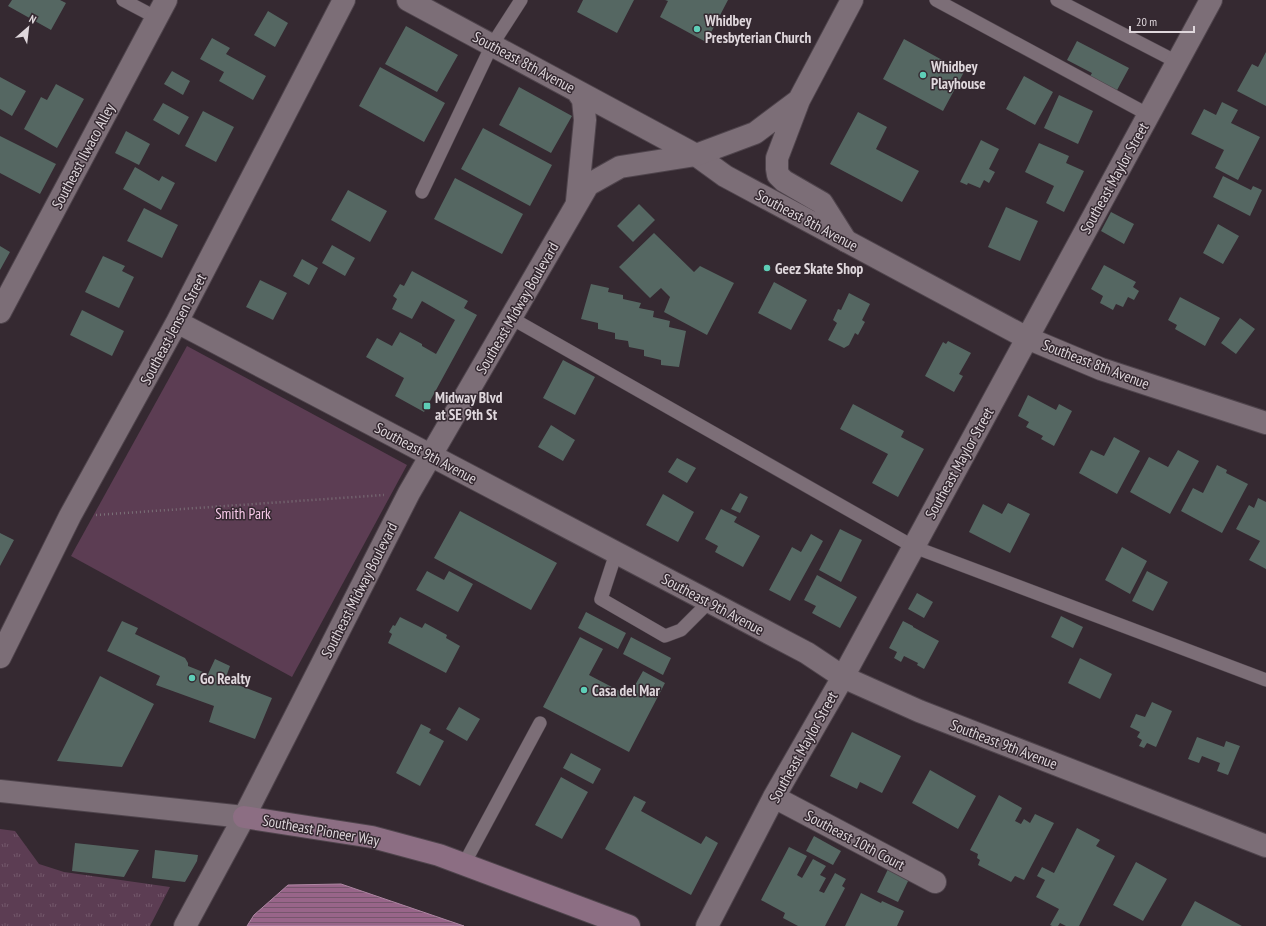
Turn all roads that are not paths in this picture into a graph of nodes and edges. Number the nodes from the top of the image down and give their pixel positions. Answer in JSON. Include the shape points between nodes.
{"nodes":[{"id":1,"x":123,"y":0,"type":"edge"},
{"id":2,"x":344,"y":0,"type":"edge"},
{"id":3,"x":408,"y":0,"type":"edge"},
{"id":4,"x":520,"y":0,"type":"edge"},
{"id":5,"x":852,"y":0,"type":"edge"},
{"id":6,"x":936,"y":0,"type":"edge"},
{"id":7,"x":1057,"y":0,"type":"edge"},
{"id":8,"x":1211,"y":0,"type":"edge"},
{"id":9,"x":162,"y":9,"type":"edge"},
{"id":10,"x":492,"y":46,"type":"junction"},
{"id":11,"x":1177,"y":62,"type":"junction"},
{"id":12,"x":577,"y":91,"type":"junction"},
{"id":13,"x":799,"y":100,"type":"junction"},
{"id":14,"x":1149,"y":114,"type":"junction"},
{"id":15,"x":696,"y":155,"type":"junction"},
{"id":16,"x":422,"y":192,"type":"dead end"},
{"id":17,"x":577,"y":206,"type":"junction"},
{"id":18,"x":846,"y":240,"type":"junction"},
{"id":19,"x":0,"y":312,"type":"edge"},
{"id":20,"x":511,"y":318,"type":"junction"},
{"id":21,"x":177,"y":322,"type":"junction"},
{"id":22,"x":1027,"y":338,"type":"junction"},
{"id":23,"x":1266,"y":423,"type":"edge"},
{"id":24,"x":431,"y":456,"type":"junction"},
{"id":25,"x":914,"y":547,"type":"junction"},
{"id":26,"x":616,"y":553,"type":"junction"},
{"id":27,"x":709,"y":602,"type":"junction"},
{"id":28,"x":0,"y":657,"type":"edge"},
{"id":29,"x":843,"y":677,"type":"junction"},
{"id":30,"x":1266,"y":680,"type":"edge"},
{"id":31,"x":540,"y":723,"type":"dead end"},
{"id":32,"x":0,"y":791,"type":"edge"},
{"id":33,"x":774,"y":797,"type":"junction"},
{"id":34,"x":244,"y":817,"type":"junction"},
{"id":35,"x":1266,"y":846,"type":"edge"},
{"id":36,"x":464,"y":864,"type":"junction"},
{"id":37,"x":935,"y":882,"type":"dead end"},
{"id":38,"x":185,"y":926,"type":"edge"},
{"id":39,"x":629,"y":926,"type":"edge"},
{"id":40,"x":707,"y":926,"type":"edge"}],
"edges":[{"from":1,"to":9,"type":"lane"},
{"from":2,"to":21,"type":"street","name":"Southeast Jensen Street"},
{"from":3,"to":10,"type":"street","name":"Southeast 8th Avenue"},
{"from":4,"to":10,"type":"lane"},
{"from":5,"to":13,"type":"street","name":"Southeast Midway Boulevard"},
{"from":6,"to":14,"type":"lane"},
{"from":7,"to":11,"type":"lane"},
{"from":8,"to":11,"type":"street","name":"Southeast Maylor Street"},
{"from":9,"to":19,"type":"street","name":"Southeast Ilwaco Alley"},
{"from":10,"to":12,"type":"street","name":"Southeast 8th Avenue"},
{"from":10,"to":16,"type":"lane"},
{"from":11,"to":14,"type":"street","name":"Southeast Maylor Street"},
{"from":12,"to":15,"type":"street","name":"Southeast 8th Avenue"},
{"from":12,"to":17,"type":"street","via":[[583,100],[585,120]]},
{"from":13,"to":15,"type":"street","name":"Southeast Midway Boulevard","via":[[755,133]]},
{"from":13,"to":18,"type":"street","via":[[778,158],[778,175],[822,203]]},
{"from":14,"to":22,"type":"street","name":"Southeast Maylor Street"},
{"from":15,"to":17,"type":"street","name":"Southeast Midway Boulevard","via":[[620,167],[588,185]]},
{"from":15,"to":18,"type":"street","name":"Southeast 8th Avenue","via":[[726,176]]},
{"from":17,"to":20,"type":"street","name":"Southeast Midway Boulevard"},
{"from":18,"to":22,"type":"street","name":"Southeast 8th Avenue"},
{"from":20,"to":24,"type":"street","name":"Southeast Midway Boulevard"},
{"from":20,"to":25,"type":"lane"},
{"from":21,"to":24,"type":"street","name":"Southeast 9th Avenue"},
{"from":21,"to":28,"type":"street","name":"Southeast Jensen Street","via":[[70,516]]},
{"from":22,"to":23,"type":"street","name":"Southeast 8th Avenue","via":[[1101,369]]},
{"from":22,"to":25,"type":"street","name":"Southeast Maylor Street"},
{"from":24,"to":26,"type":"street","name":"Southeast 9th Avenue"},
{"from":24,"to":34,"type":"street","name":"Southeast Midway Boulevard","via":[[409,493]]},
{"from":25,"to":29,"type":"street","name":"Southeast Maylor Street"},
{"from":25,"to":30,"type":"lane"},
{"from":26,"to":27,"type":"street","name":"Southeast 9th Avenue"},
{"from":26,"to":27,"type":"lane","via":[[601,599],[665,636],[681,630]]},
{"from":27,"to":29,"type":"street","name":"Southeast 9th Avenue","via":[[807,653]]},
{"from":29,"to":33,"type":"street","name":"Southeast Maylor Street"},
{"from":29,"to":35,"type":"street","name":"Southeast 9th Avenue","via":[[919,711]]},
{"from":31,"to":36,"type":"lane"},
{"from":32,"to":34,"type":"street","name":"Southeast Pioneer Way"},
{"from":33,"to":37,"type":"street","name":"Southeast 10th Court"},
{"from":33,"to":40,"type":"street","name":"Southeast Maylor Street"},
{"from":34,"to":36,"type":"main road","name":"Southeast Pioneer Way","via":[[372,838]]},
{"from":34,"to":38,"type":"street","name":"Southeast Midway Boulevard"},
{"from":36,"to":39,"type":"main road","name":"Southeast Pioneer Way"}]}
